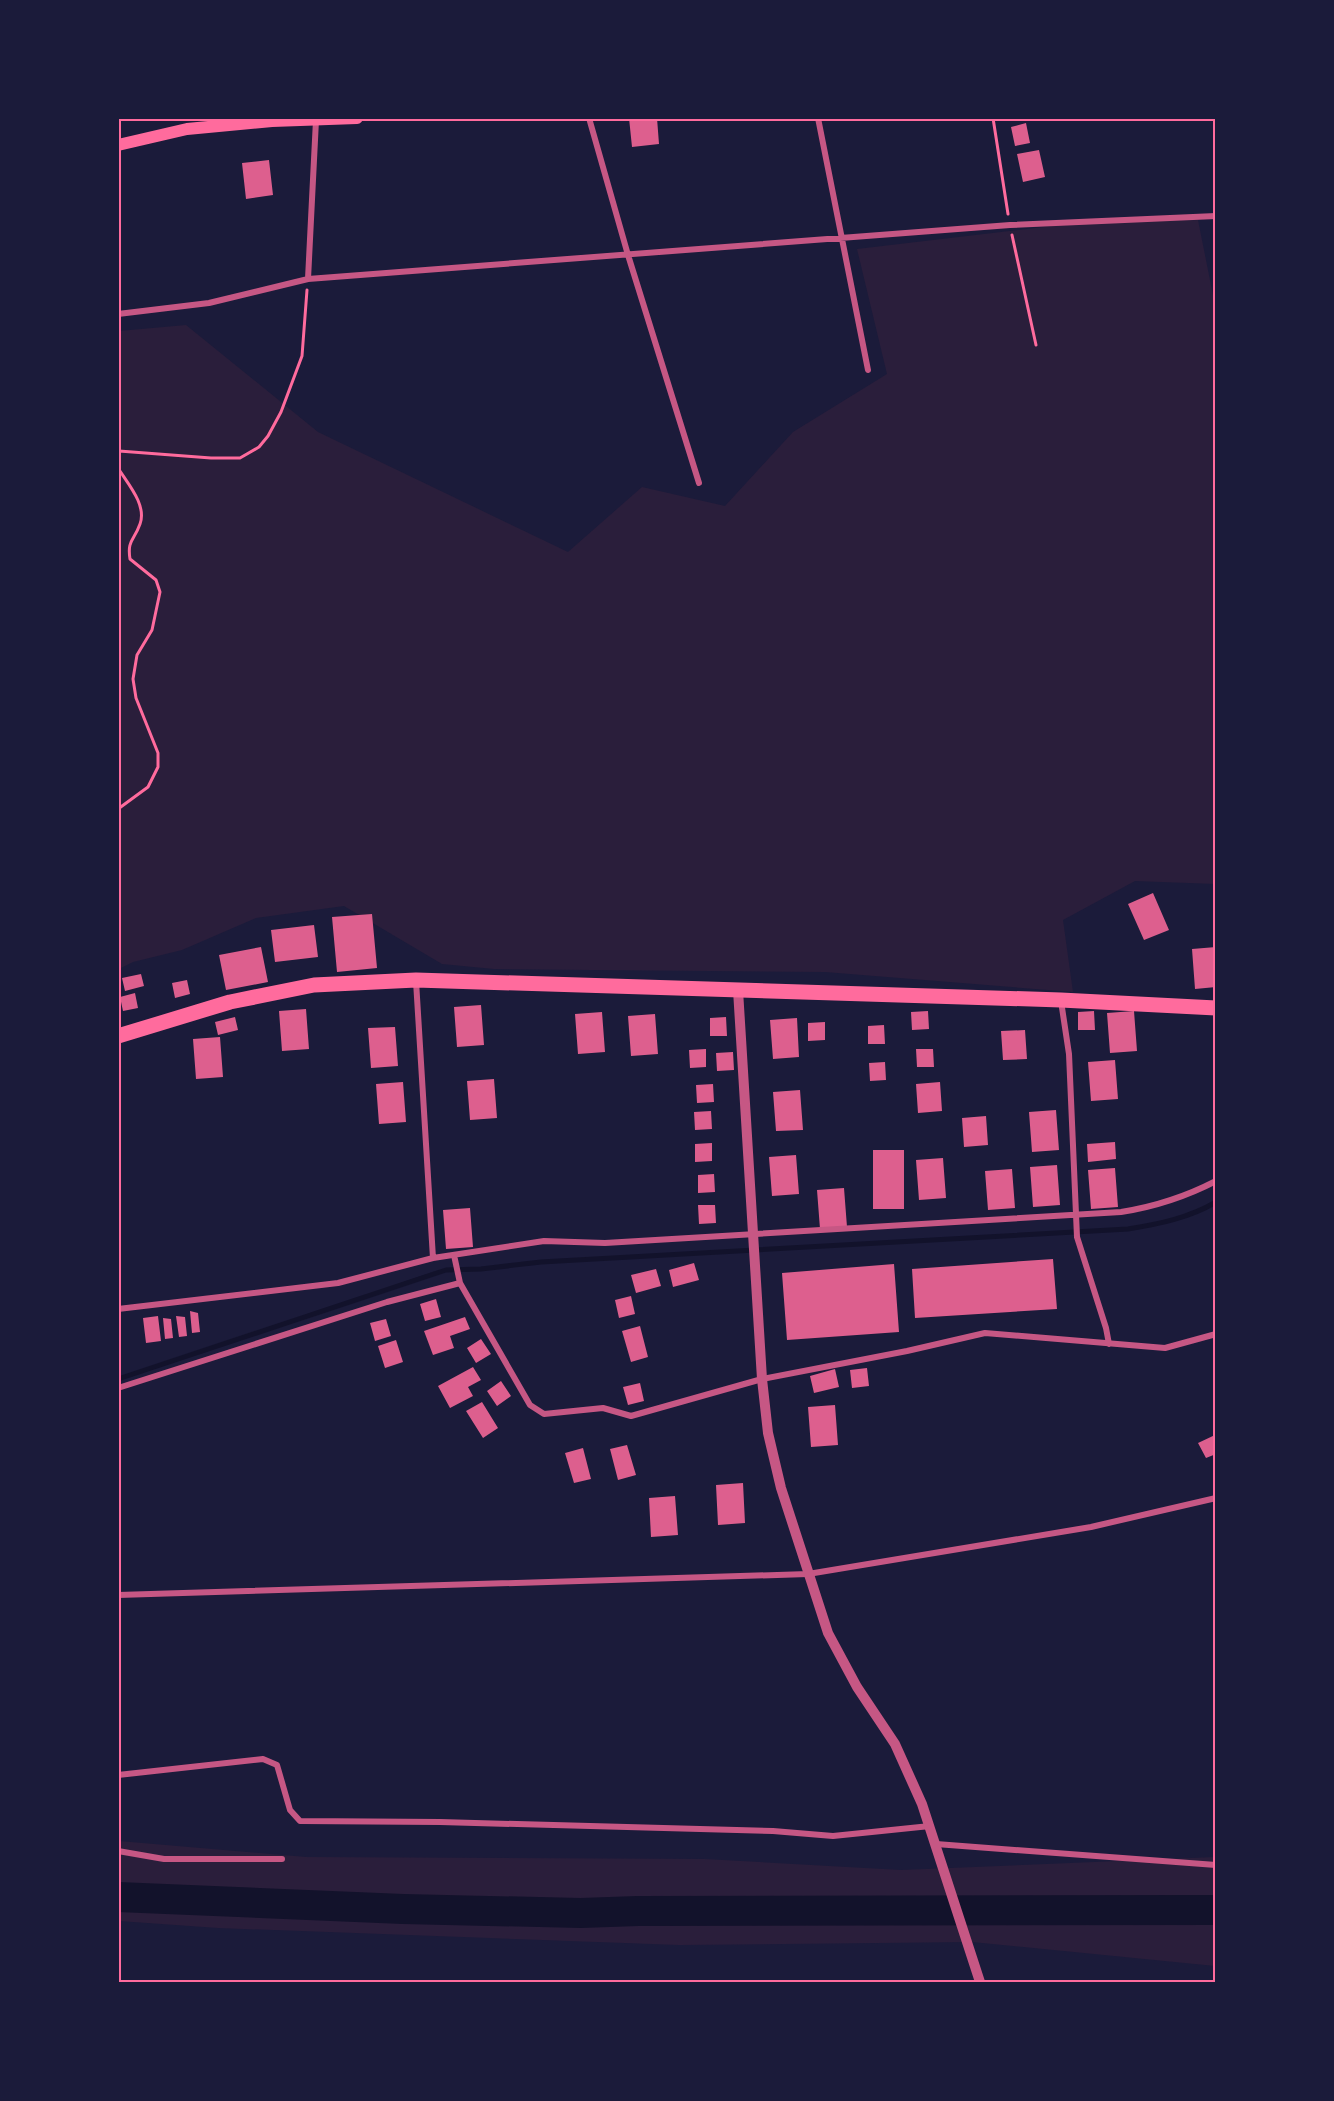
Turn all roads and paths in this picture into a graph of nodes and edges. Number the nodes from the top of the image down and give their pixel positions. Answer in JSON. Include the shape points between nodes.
{"nodes":[{"id":1,"x":357,"y":118,"type":"edge"},
{"id":2,"x":589,"y":118,"type":"edge"},
{"id":3,"x":818,"y":118,"type":"edge"},
{"id":4,"x":993,"y":118,"type":"edge"},
{"id":5,"x":308,"y":120,"type":"edge"},
{"id":6,"x":118,"y":145,"type":"edge"},
{"id":7,"x":1215,"y":216,"type":"edge"},
{"id":8,"x":1010,"y":225,"type":"junction"},
{"id":9,"x":842,"y":238,"type":"junction"},
{"id":10,"x":628,"y":255,"type":"junction"},
{"id":11,"x":308,"y":279,"type":"junction"},
{"id":12,"x":118,"y":314,"type":"edge"},
{"id":13,"x":1036,"y":345,"type":"dead end"},
{"id":14,"x":868,"y":370,"type":"dead end"},
{"id":15,"x":118,"y":456,"type":"edge"},
{"id":16,"x":118,"y":468,"type":"edge"},
{"id":17,"x":699,"y":483,"type":"dead end"},
{"id":18,"x":118,"y":809,"type":"edge"},
{"id":19,"x":416,"y":980,"type":"junction"},
{"id":20,"x":738,"y":990,"type":"junction"},
{"id":21,"x":1061,"y":1000,"type":"junction"},
{"id":22,"x":1215,"y":1008,"type":"edge"},
{"id":23,"x":118,"y":1036,"type":"edge"},
{"id":24,"x":1215,"y":1181,"type":"edge"},
{"id":25,"x":1076,"y":1218,"type":"junction"},
{"id":26,"x":755,"y":1237,"type":"junction"},
{"id":27,"x":454,"y":1255,"type":"junction"},
{"id":28,"x":433,"y":1258,"type":"junction"},
{"id":29,"x":460,"y":1283,"type":"junction"},
{"id":30,"x":118,"y":1309,"type":"edge"},
{"id":31,"x":1215,"y":1334,"type":"edge"},
{"id":32,"x":1108,"y":1344,"type":"junction"},
{"id":33,"x":762,"y":1379,"type":"junction"},
{"id":34,"x":118,"y":1388,"type":"edge"},
{"id":35,"x":1215,"y":1498,"type":"edge"},
{"id":36,"x":808,"y":1574,"type":"junction"},
{"id":37,"x":118,"y":1594,"type":"edge"},
{"id":38,"x":118,"y":1775,"type":"edge"},
{"id":39,"x":930,"y":1826,"type":"junction"},
{"id":40,"x":936,"y":1844,"type":"junction"},
{"id":41,"x":118,"y":1851,"type":"edge"},
{"id":42,"x":282,"y":1859,"type":"dead end"},
{"id":43,"x":1215,"y":1865,"type":"edge"},
{"id":44,"x":980,"y":1983,"type":"edge"}],
"edges":[{"from":1,"to":5,"type":"main road"},
{"from":2,"to":10,"type":"street"},
{"from":3,"to":9,"type":"street"},
{"from":4,"to":8,"type":"path"},
{"from":5,"to":6,"type":"main road","via":[[187,129]]},
{"from":5,"to":11,"type":"street"},
{"from":7,"to":8,"type":"street"},
{"from":8,"to":9,"type":"street"},
{"from":8,"to":13,"type":"path"},
{"from":9,"to":10,"type":"street"},
{"from":9,"to":14,"type":"street"},
{"from":10,"to":11,"type":"street"},
{"from":10,"to":17,"type":"street"},
{"from":11,"to":12,"type":"street","via":[[209,303]]},
{"from":11,"to":15,"type":"path","via":[[302,356],[281,412],[259,447],[240,458],[119,451]]},
{"from":16,"to":18,"type":"path","via":[[140,504],[141,522],[128,546],[130,559],[156,580],[160,592],[152,630],[137,655],[133,679],[136,698],[158,753],[158,767],[148,787]]},
{"from":19,"to":20,"type":"main road"},
{"from":19,"to":23,"type":"main road","via":[[314,985],[230,1002]]},
{"from":19,"to":28,"type":"street"},
{"from":20,"to":21,"type":"main road"},
{"from":20,"to":26,"type":"street"},
{"from":21,"to":22,"type":"main road"},
{"from":21,"to":25,"type":"street","via":[[1069,1054]]},
{"from":24,"to":25,"type":"street","via":[[1139,1209]]},
{"from":25,"to":26,"type":"street"},
{"from":25,"to":32,"type":"street","via":[[1077,1237]]},
{"from":26,"to":27,"type":"street","via":[[605,1244],[544,1241]]},
{"from":26,"to":33,"type":"street"},
{"from":27,"to":28,"type":"street"},
{"from":27,"to":29,"type":"street"},
{"from":28,"to":30,"type":"street","via":[[338,1283]]},
{"from":29,"to":33,"type":"street","via":[[530,1405],[544,1414],[603,1408],[631,1416]]},
{"from":29,"to":34,"type":"street","via":[[387,1302]]},
{"from":31,"to":32,"type":"street","via":[[1165,1348]]},
{"from":32,"to":33,"type":"street","via":[[985,1333]]},
{"from":33,"to":36,"type":"street","via":[[768,1433]]},
{"from":35,"to":36,"type":"street","via":[[1091,1527]]},
{"from":36,"to":37,"type":"street"},
{"from":36,"to":39,"type":"street","via":[[828,1633],[857,1687],[895,1744]]},
{"from":38,"to":39,"type":"street","via":[[263,1759],[277,1765],[290,1810],[300,1821],[773,1831],[833,1836]]},
{"from":39,"to":40,"type":"street"},
{"from":40,"to":43,"type":"street"},
{"from":40,"to":44,"type":"street"},
{"from":41,"to":42,"type":"street","via":[[164,1859]]}]}
